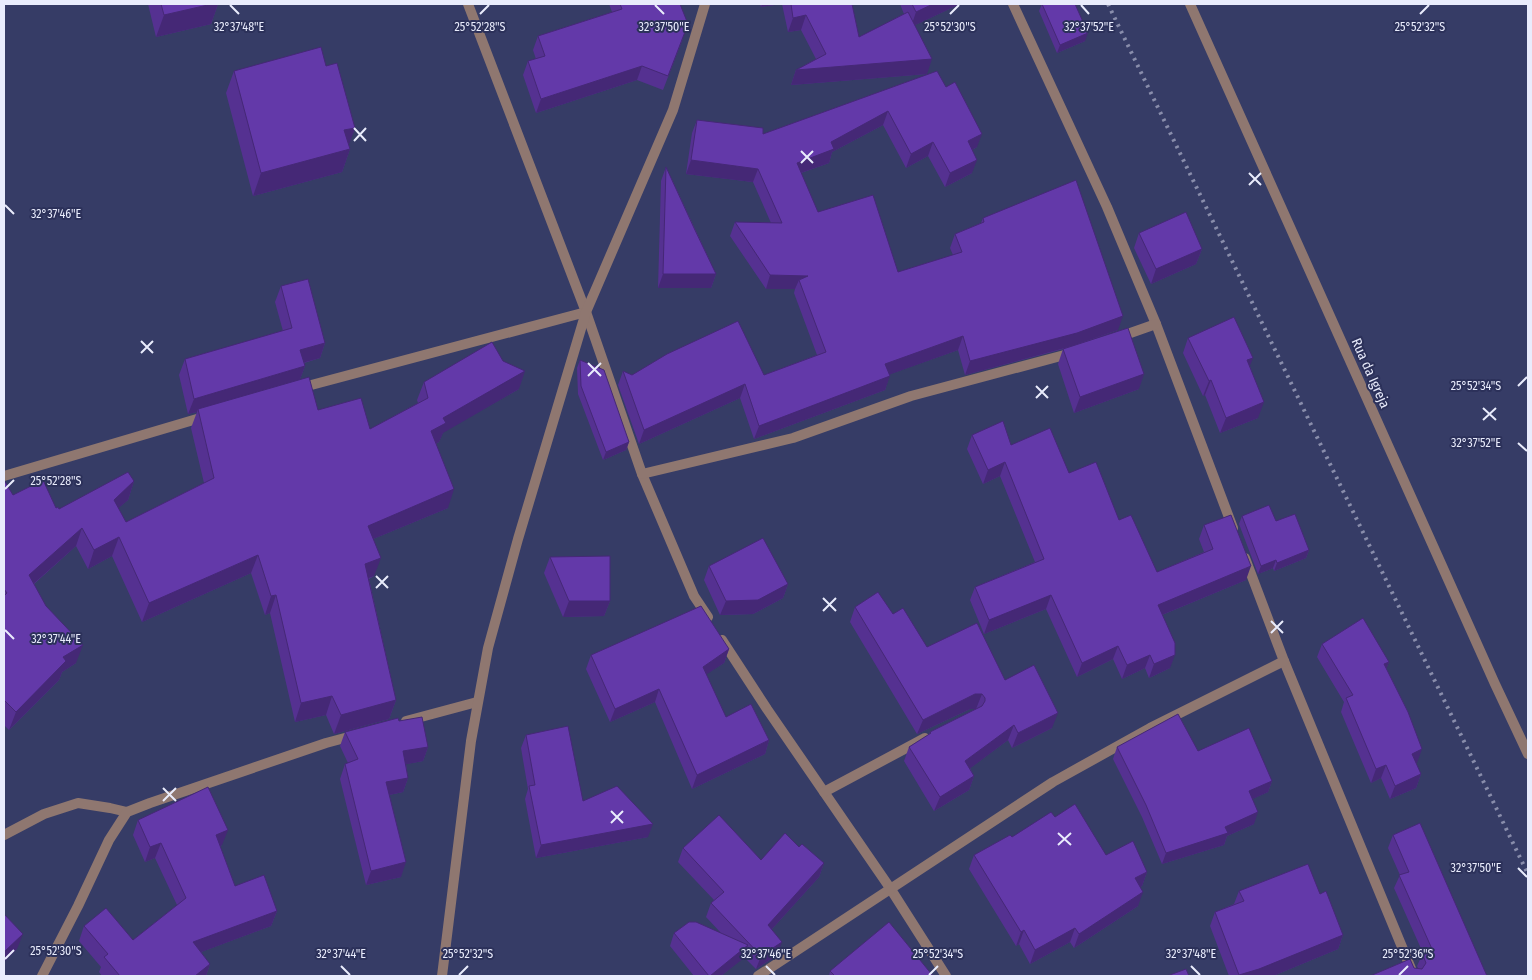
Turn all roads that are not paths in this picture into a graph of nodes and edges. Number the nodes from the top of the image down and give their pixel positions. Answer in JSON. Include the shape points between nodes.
{"nodes":[{"id":1,"x":468,"y":4,"type":"edge"},
{"id":2,"x":704,"y":4,"type":"edge"},
{"id":3,"x":1013,"y":4,"type":"edge"},
{"id":4,"x":1190,"y":4,"type":"edge"},
{"id":5,"x":586,"y":312,"type":"junction"},
{"id":6,"x":1156,"y":324,"type":"junction"},
{"id":7,"x":1110,"y":340,"type":"edge"},
{"id":8,"x":1083,"y":350,"type":"edge"},
{"id":9,"x":293,"y":390,"type":"edge"},
{"id":10,"x":217,"y":413,"type":"edge"},
{"id":11,"x":642,"y":474,"type":"junction"},
{"id":12,"x":4,"y":476,"type":"edge"},
{"id":13,"x":1236,"y":534,"type":"edge"},
{"id":14,"x":1242,"y":552,"type":"edge"},
{"id":15,"x":1284,"y":661,"type":"junction"},
{"id":16,"x":477,"y":702,"type":"junction"},
{"id":17,"x":392,"y":725,"type":"edge"},
{"id":18,"x":364,"y":732,"type":"edge"},
{"id":19,"x":938,"y":732,"type":"edge"},
{"id":20,"x":1528,"y":754,"type":"edge"},
{"id":21,"x":824,"y":792,"type":"junction"},
{"id":22,"x":127,"y":812,"type":"junction"},
{"id":23,"x":4,"y":835,"type":"edge"},
{"id":24,"x":890,"y":888,"type":"junction"},
{"id":25,"x":442,"y":964,"type":"junction"},
{"id":26,"x":42,"y":976,"type":"edge"},
{"id":27,"x":442,"y":976,"type":"edge"},
{"id":28,"x":450,"y":976,"type":"edge"},
{"id":29,"x":758,"y":976,"type":"edge"},
{"id":30,"x":946,"y":976,"type":"edge"},
{"id":31,"x":1414,"y":976,"type":"edge"}],
"edges":[{"from":1,"to":5,"type":"street"},
{"from":2,"to":5,"type":"street","via":[[673,110]]},
{"from":3,"to":6,"type":"street","via":[[1107,207]]},
{"from":4,"to":20,"type":"street","name":"Rua da Igreja"},
{"from":5,"to":9,"type":"street"},
{"from":5,"to":11,"type":"street"},
{"from":5,"to":16,"type":"street","via":[[518,539],[488,648]]},
{"from":6,"to":7,"type":"street"},
{"from":6,"to":13,"type":"street"},
{"from":8,"to":11,"type":"street","via":[[911,396],[793,438]]},
{"from":10,"to":12,"type":"street"},
{"from":11,"to":21,"type":"street","via":[[694,596]]},
{"from":14,"to":15,"type":"street"},
{"from":15,"to":24,"type":"street","via":[[1150,728],[1053,782]]},
{"from":15,"to":31,"type":"street"},
{"from":16,"to":17,"type":"street"},
{"from":16,"to":25,"type":"street"},
{"from":18,"to":22,"type":"street"},
{"from":19,"to":21,"type":"street"},
{"from":21,"to":24,"type":"street"},
{"from":22,"to":23,"type":"street","via":[[78,803],[44,814]]},
{"from":22,"to":26,"type":"street","via":[[109,840]]},
{"from":24,"to":29,"type":"street"},
{"from":24,"to":30,"type":"street"},
{"from":25,"to":27,"type":"street"},
{"from":25,"to":28,"type":"street"}]}
